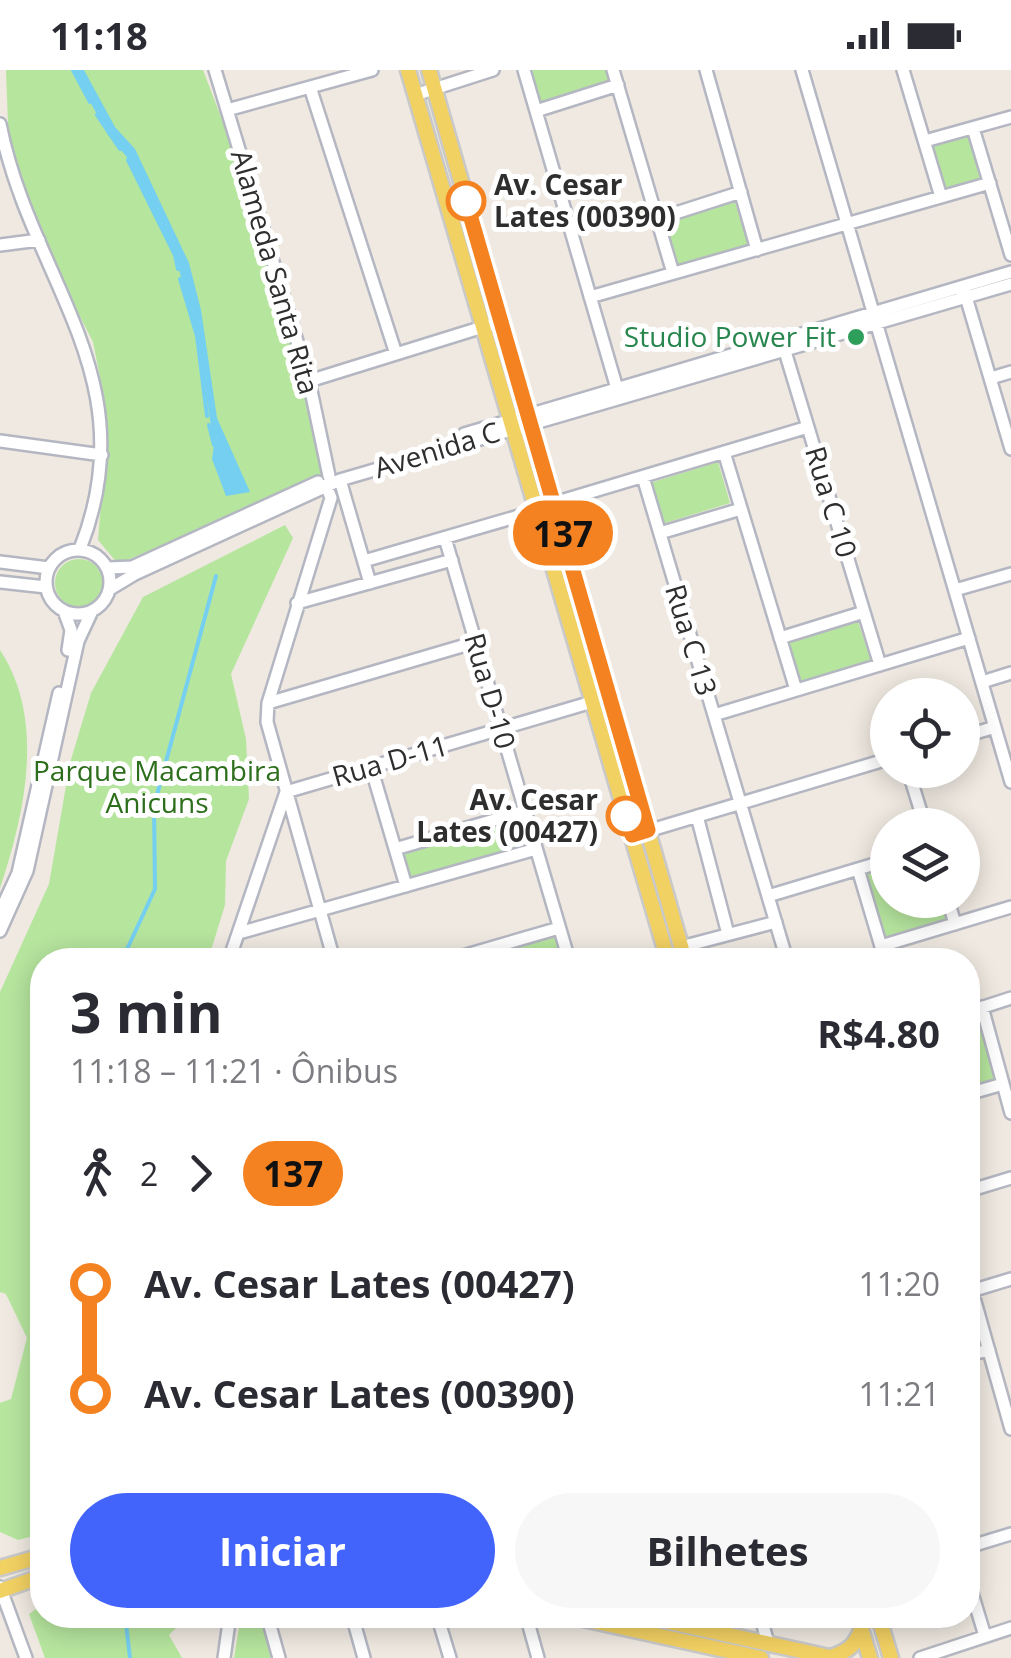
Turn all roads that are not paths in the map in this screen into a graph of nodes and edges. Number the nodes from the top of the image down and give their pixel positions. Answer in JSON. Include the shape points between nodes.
{"nodes":[{"id":1,"x":215,"y":70,"type":"edge"},
{"id":2,"x":372,"y":70,"type":"edge"},
{"id":3,"x":408,"y":70,"type":"edge"},
{"id":4,"x":429,"y":70,"type":"edge"},
{"id":5,"x":494,"y":70,"type":"edge"},
{"id":6,"x":524,"y":70,"type":"edge"},
{"id":7,"x":613,"y":70,"type":"edge"},
{"id":8,"x":706,"y":70,"type":"edge"},
{"id":9,"x":802,"y":70,"type":"edge"},
{"id":10,"x":903,"y":70,"type":"edge"},
{"id":11,"x":618,"y":86,"type":"junction"},
{"id":12,"x":310,"y":87,"type":"junction"},
{"id":13,"x":434,"y":88,"type":"junction"},
{"id":14,"x":415,"y":95,"type":"junction"},
{"id":15,"x":227,"y":110,"type":"junction"},
{"id":16,"x":536,"y":111,"type":"junction"},
{"id":17,"x":1011,"y":117,"type":"edge"},
{"id":18,"x":0,"y":124,"type":"edge"},
{"id":19,"x":974,"y":128,"type":"junction"},
{"id":20,"x":924,"y":141,"type":"junction"},
{"id":21,"x":990,"y":183,"type":"junction"},
{"id":22,"x":741,"y":192,"type":"junction"},
{"id":23,"x":942,"y":197,"type":"junction"},
{"id":24,"x":657,"y":218,"type":"junction"},
{"id":25,"x":847,"y":224,"type":"junction"},
{"id":26,"x":39,"y":240,"type":"junction"},
{"id":27,"x":0,"y":245,"type":"edge"},
{"id":28,"x":757,"y":250,"type":"junction"},
{"id":29,"x":1011,"y":254,"type":"edge"},
{"id":30,"x":1011,"y":272,"type":"edge"},
{"id":31,"x":673,"y":273,"type":"junction"},
{"id":32,"x":1011,"y":284,"type":"edge"},
{"id":33,"x":965,"y":291,"type":"junction"},
{"id":34,"x":590,"y":297,"type":"junction"},
{"id":35,"x":874,"y":317,"type":"junction"},
{"id":36,"x":500,"y":322,"type":"junction"},
{"id":37,"x":481,"y":328,"type":"junction"},
{"id":38,"x":783,"y":345,"type":"junction"},
{"id":39,"x":396,"y":354,"type":"junction"},
{"id":40,"x":1011,"y":372,"type":"edge"},
{"id":41,"x":991,"y":378,"type":"junction"},
{"id":42,"x":308,"y":381,"type":"junction"},
{"id":43,"x":618,"y":392,"type":"junction"},
{"id":44,"x":529,"y":418,"type":"junction"},
{"id":45,"x":509,"y":424,"type":"junction"},
{"id":46,"x":808,"y":427,"type":"junction"},
{"id":47,"x":0,"y":442,"type":"edge"},
{"id":48,"x":1011,"y":449,"type":"edge"},
{"id":49,"x":724,"y":452,"type":"junction"},
{"id":50,"x":102,"y":455,"type":"junction"},
{"id":51,"x":643,"y":477,"type":"junction"},
{"id":52,"x":332,"y":480,"type":"junction"},
{"id":53,"x":554,"y":503,"type":"junction"},
{"id":54,"x":742,"y":509,"type":"junction"},
{"id":55,"x":536,"y":511,"type":"junction"},
{"id":56,"x":90,"y":522,"type":"junction"},
{"id":57,"x":660,"y":533,"type":"junction"},
{"id":58,"x":445,"y":538,"type":"junction"},
{"id":59,"x":80,"y":550,"type":"junction"},
{"id":60,"x":94,"y":554,"type":"junction"},
{"id":61,"x":452,"y":560,"type":"junction"},
{"id":62,"x":0,"y":562,"type":"edge"},
{"id":63,"x":364,"y":562,"type":"junction"},
{"id":64,"x":50,"y":568,"type":"junction"},
{"id":65,"x":108,"y":568,"type":"junction"},
{"id":66,"x":1011,"y":574,"type":"edge"},
{"id":67,"x":0,"y":582,"type":"edge"},
{"id":68,"x":370,"y":583,"type":"junction"},
{"id":69,"x":46,"y":587,"type":"junction"},
{"id":70,"x":110,"y":590,"type":"junction"},
{"id":71,"x":955,"y":590,"type":"junction"},
{"id":72,"x":297,"y":603,"type":"junction"},
{"id":73,"x":64,"y":611,"type":"junction"},
{"id":74,"x":92,"y":611,"type":"junction"},
{"id":75,"x":864,"y":612,"type":"junction"},
{"id":76,"x":780,"y":638,"type":"junction"},
{"id":77,"x":969,"y":638,"type":"junction"},
{"id":78,"x":476,"y":642,"type":"junction"},
{"id":79,"x":880,"y":665,"type":"junction"},
{"id":80,"x":1011,"y":673,"type":"edge"},
{"id":81,"x":982,"y":682,"type":"junction"},
{"id":82,"x":796,"y":690,"type":"junction"},
{"id":83,"x":609,"y":697,"type":"junction"},
{"id":84,"x":268,"y":702,"type":"junction"},
{"id":85,"x":592,"y":702,"type":"junction"},
{"id":86,"x":714,"y":715,"type":"junction"},
{"id":87,"x":995,"y":727,"type":"junction"},
{"id":88,"x":501,"y":728,"type":"junction"},
{"id":89,"x":980,"y":732,"type":"edge"},
{"id":90,"x":870,"y":764,"type":"edge"},
{"id":91,"x":371,"y":767,"type":"junction"},
{"id":92,"x":1011,"y":782,"type":"edge"},
{"id":93,"x":286,"y":792,"type":"junction"},
{"id":94,"x":740,"y":803,"type":"junction"},
{"id":95,"x":525,"y":811,"type":"junction"},
{"id":96,"x":697,"y":816,"type":"junction"},
{"id":97,"x":648,"y":830,"type":"junction"},
{"id":98,"x":632,"y":835,"type":"junction"},
{"id":99,"x":395,"y":849,"type":"junction"},
{"id":100,"x":536,"y":849,"type":"junction"},
{"id":101,"x":870,"y":865,"type":"edge"},
{"id":102,"x":858,"y":869,"type":"junction"},
{"id":103,"x":406,"y":886,"type":"junction"},
{"id":104,"x":768,"y":896,"type":"junction"},
{"id":105,"x":1011,"y":906,"type":"edge"},
{"id":106,"x":320,"y":910,"type":"junction"},
{"id":107,"x":0,"y":912,"type":"edge"},
{"id":108,"x":953,"y":918,"type":"edge"},
{"id":109,"x":776,"y":922,"type":"junction"},
{"id":110,"x":955,"y":924,"type":"junction"},
{"id":111,"x":560,"y":928,"type":"junction"},
{"id":112,"x":0,"y":931,"type":"edge"},
{"id":113,"x":238,"y":933,"type":"junction"},
{"id":114,"x":728,"y":934,"type":"junction"},
{"id":115,"x":881,"y":946,"type":"joint"},
{"id":116,"x":234,"y":948,"type":"edge"},
{"id":117,"x":331,"y":948,"type":"edge"},
{"id":118,"x":491,"y":948,"type":"edge"},
{"id":119,"x":566,"y":948,"type":"edge"},
{"id":120,"x":665,"y":948,"type":"edge"},
{"id":121,"x":681,"y":948,"type":"edge"},
{"id":122,"x":696,"y":948,"type":"edge"},
{"id":123,"x":784,"y":948,"type":"edge"},
{"id":124,"x":1011,"y":998,"type":"edge"},
{"id":125,"x":982,"y":1007,"type":"joint"},
{"id":126,"x":1003,"y":1084,"type":"junction"},
{"id":127,"x":980,"y":1091,"type":"edge"},
{"id":128,"x":1011,"y":1113,"type":"edge"},
{"id":129,"x":1011,"y":1178,"type":"edge"},
{"id":130,"x":980,"y":1188,"type":"edge"},
{"id":131,"x":1011,"y":1278,"type":"edge"},
{"id":132,"x":980,"y":1288,"type":"edge"},
{"id":133,"x":980,"y":1324,"type":"edge"},
{"id":134,"x":988,"y":1350,"type":"junction"},
{"id":135,"x":980,"y":1352,"type":"edge"},
{"id":136,"x":1011,"y":1429,"type":"edge"},
{"id":137,"x":1011,"y":1534,"type":"edge"},
{"id":138,"x":980,"y":1543,"type":"edge"},
{"id":139,"x":30,"y":1559,"type":"edge"},
{"id":140,"x":0,"y":1568,"type":"edge"},
{"id":141,"x":30,"y":1580,"type":"edge"},
{"id":142,"x":0,"y":1589,"type":"edge"},
{"id":143,"x":980,"y":1620,"type":"edge"},
{"id":144,"x":228,"y":1628,"type":"edge"},
{"id":145,"x":271,"y":1628,"type":"edge"},
{"id":146,"x":356,"y":1628,"type":"edge"},
{"id":147,"x":441,"y":1628,"type":"edge"},
{"id":148,"x":530,"y":1628,"type":"edge"},
{"id":149,"x":624,"y":1628,"type":"edge"},
{"id":150,"x":701,"y":1628,"type":"edge"},
{"id":151,"x":764,"y":1628,"type":"edge"},
{"id":152,"x":858,"y":1628,"type":"edge"},
{"id":153,"x":861,"y":1628,"type":"edge"},
{"id":154,"x":882,"y":1628,"type":"edge"},
{"id":155,"x":1011,"y":1628,"type":"edge"},
{"id":156,"x":985,"y":1636,"type":"junction"},
{"id":157,"x":768,"y":1642,"type":"junction"},
{"id":158,"x":26,"y":1658,"type":"edge"},
{"id":159,"x":224,"y":1658,"type":"edge"},
{"id":160,"x":279,"y":1658,"type":"edge"},
{"id":161,"x":364,"y":1658,"type":"edge"},
{"id":162,"x":450,"y":1658,"type":"edge"},
{"id":163,"x":538,"y":1658,"type":"edge"},
{"id":164,"x":761,"y":1658,"type":"edge"},
{"id":165,"x":833,"y":1658,"type":"edge"},
{"id":166,"x":870,"y":1658,"type":"edge"},
{"id":167,"x":891,"y":1658,"type":"edge"},
{"id":168,"x":920,"y":1658,"type":"edge"}],
"edges":[{"from":1,"to":15,"type":"street","name":"Alameda Santa Rita"},
{"from":2,"to":12,"type":"street"},
{"from":3,"to":14,"type":"main road"},
{"from":4,"to":13,"type":"main road"},
{"from":5,"to":13,"type":"street"},
{"from":6,"to":16,"type":"street"},
{"from":7,"to":11,"type":"street"},
{"from":8,"to":22,"type":"street"},
{"from":9,"to":25,"type":"street"},
{"from":10,"to":20,"type":"street"},
{"from":11,"to":16,"type":"street"},
{"from":11,"to":24,"type":"street"},
{"from":12,"to":15,"type":"street"},
{"from":12,"to":39,"type":"street"},
{"from":13,"to":14,"type":"street"},
{"from":13,"to":36,"type":"main road"},
{"from":14,"to":37,"type":"main road"},
{"from":15,"to":42,"type":"street","name":"Alameda Santa Rita"},
{"from":16,"to":34,"type":"street"},
{"from":17,"to":19,"type":"street"},
{"from":18,"to":26,"type":"street","via":[[8,167]]},
{"from":19,"to":20,"type":"street"},
{"from":19,"to":21,"type":"street"},
{"from":20,"to":23,"type":"street"},
{"from":21,"to":23,"type":"street"},
{"from":21,"to":29,"type":"street"},
{"from":22,"to":24,"type":"street"},
{"from":22,"to":28,"type":"street"},
{"from":23,"to":25,"type":"street"},
{"from":24,"to":31,"type":"street"},
{"from":25,"to":28,"type":"street"},
{"from":25,"to":35,"type":"street"},
{"from":26,"to":27,"type":"street"},
{"from":26,"to":50,"type":"street","via":[[84,345],[99,402]]},
{"from":28,"to":31,"type":"street"},
{"from":30,"to":33,"type":"street","name":"Avenida C"},
{"from":31,"to":34,"type":"street"},
{"from":32,"to":33,"type":"street","name":"Avenida C"},
{"from":33,"to":35,"type":"street","name":"Avenida C"},
{"from":33,"to":41,"type":"street"},
{"from":34,"to":43,"type":"street"},
{"from":35,"to":38,"type":"street","name":"Avenida C"},
{"from":35,"to":71,"type":"street"},
{"from":36,"to":37,"type":"street"},
{"from":36,"to":44,"type":"main road"},
{"from":37,"to":39,"type":"street"},
{"from":37,"to":45,"type":"main road"},
{"from":38,"to":43,"type":"street","name":"Avenida C"},
{"from":38,"to":46,"type":"street","name":"Rua C 10"},
{"from":39,"to":42,"type":"street"},
{"from":40,"to":41,"type":"street"},
{"from":41,"to":48,"type":"street"},
{"from":42,"to":52,"type":"street","name":"Alameda Santa Rita"},
{"from":43,"to":44,"type":"street","name":"Avenida C"},
{"from":44,"to":45,"type":"street","name":"Avenida C"},
{"from":44,"to":53,"type":"main road"},
{"from":45,"to":52,"type":"street","name":"Avenida C"},
{"from":45,"to":55,"type":"main road"},
{"from":46,"to":49,"type":"street"},
{"from":46,"to":75,"type":"street","name":"Rua C 10"},
{"from":47,"to":50,"type":"street"},
{"from":49,"to":51,"type":"street"},
{"from":49,"to":54,"type":"street"},
{"from":50,"to":56,"type":"street"},
{"from":51,"to":53,"type":"street"},
{"from":51,"to":57,"type":"street","name":"Rua C 13"},
{"from":52,"to":63,"type":"street"},
{"from":52,"to":65,"type":"street","name":"Avenida C","via":[[132,567]]},
{"from":52,"to":70,"type":"street","name":"Avenida C"},
{"from":52,"to":72,"type":"street","name":"Alameda Santa Rita"},
{"from":53,"to":83,"type":"main road"},
{"from":54,"to":57,"type":"street"},
{"from":54,"to":76,"type":"street"},
{"from":55,"to":58,"type":"street"},
{"from":55,"to":85,"type":"main road"},
{"from":56,"to":59,"type":"street"},
{"from":56,"to":60,"type":"street"},
{"from":57,"to":86,"type":"street","name":"Rua C 13"},
{"from":58,"to":61,"type":"street","name":"Rua D-10"},
{"from":58,"to":63,"type":"street"},
{"from":59,"to":60,"type":"street"},
{"from":59,"to":64,"type":"street","via":[[62,554]]},
{"from":60,"to":65,"type":"street"},
{"from":61,"to":68,"type":"street"},
{"from":61,"to":78,"type":"street","name":"Rua D-10"},
{"from":62,"to":64,"type":"street"},
{"from":63,"to":68,"type":"street"},
{"from":64,"to":69,"type":"street"},
{"from":65,"to":70,"type":"street"},
{"from":66,"to":71,"type":"street"},
{"from":67,"to":69,"type":"street"},
{"from":68,"to":72,"type":"street"},
{"from":69,"to":73,"type":"street"},
{"from":70,"to":74,"type":"street"},
{"from":71,"to":77,"type":"street"},
{"from":72,"to":84,"type":"street","name":"Alameda Santa Rita"},
{"from":73,"to":74,"type":"street"},
{"from":73,"to":107,"type":"street","via":[[71,638],[18,873]]},
{"from":74,"to":112,"type":"street","via":[[78,640],[27,871]]},
{"from":75,"to":76,"type":"street"},
{"from":75,"to":79,"type":"street","name":"Rua C 10"},
{"from":76,"to":82,"type":"street"},
{"from":77,"to":79,"type":"street"},
{"from":77,"to":81,"type":"street"},
{"from":78,"to":84,"type":"street"},
{"from":78,"to":88,"type":"street","name":"Rua D-10"},
{"from":79,"to":82,"type":"street"},
{"from":80,"to":81,"type":"street"},
{"from":81,"to":87,"type":"street"},
{"from":82,"to":86,"type":"street"},
{"from":83,"to":85,"type":"street","name":"Rua D-11"},
{"from":83,"to":97,"type":"main road"},
{"from":84,"to":93,"type":"street","name":"Alameda Santa Rita"},
{"from":85,"to":88,"type":"street","name":"Rua D-11"},
{"from":85,"to":98,"type":"main road"},
{"from":86,"to":94,"type":"street","name":"Rua C 13"},
{"from":87,"to":89,"type":"street"},
{"from":87,"to":92,"type":"street"},
{"from":88,"to":91,"type":"street","name":"Rua D-11"},
{"from":88,"to":95,"type":"street","name":"Rua D-10"},
{"from":90,"to":94,"type":"street"},
{"from":91,"to":93,"type":"street","name":"Rua D-11"},
{"from":91,"to":99,"type":"street"},
{"from":93,"to":106,"type":"street","name":"Alameda Santa Rita"},
{"from":93,"to":113,"type":"street"},
{"from":94,"to":96,"type":"street"},
{"from":94,"to":104,"type":"street","name":"Rua C 13"},
{"from":95,"to":99,"type":"street"},
{"from":95,"to":100,"type":"street","name":"Rua D-10"},
{"from":96,"to":97,"type":"street"},
{"from":96,"to":114,"type":"street"},
{"from":97,"to":98,"type":"street"},
{"from":97,"to":121,"type":"main road"},
{"from":98,"to":120,"type":"main road"},
{"from":99,"to":103,"type":"street"},
{"from":100,"to":103,"type":"street"},
{"from":100,"to":111,"type":"street","name":"Rua D-10"},
{"from":101,"to":102,"type":"street"},
{"from":102,"to":104,"type":"street"},
{"from":102,"to":115,"type":"street"},
{"from":103,"to":106,"type":"street"},
{"from":104,"to":109,"type":"street","name":"Rua C 13"},
{"from":105,"to":110,"type":"street"},
{"from":106,"to":113,"type":"street"},
{"from":106,"to":117,"type":"street","name":"Alameda Santa Rita"},
{"from":108,"to":110,"type":"street"},
{"from":109,"to":114,"type":"street"},
{"from":109,"to":123,"type":"street","name":"Rua C 13"},
{"from":110,"to":115,"type":"street"},
{"from":111,"to":118,"type":"street"},
{"from":111,"to":119,"type":"street","name":"Rua D-10"},
{"from":113,"to":116,"type":"street"},
{"from":114,"to":122,"type":"street"},
{"from":124,"to":125,"type":"street"},
{"from":125,"to":126,"type":"street"},
{"from":126,"to":127,"type":"street"},
{"from":126,"to":128,"type":"street"},
{"from":129,"to":130,"type":"street"},
{"from":131,"to":132,"type":"street"},
{"from":133,"to":134,"type":"street"},
{"from":134,"to":135,"type":"street"},
{"from":134,"to":136,"type":"street"},
{"from":137,"to":138,"type":"street"},
{"from":139,"to":140,"type":"main road"},
{"from":141,"to":142,"type":"main road"},
{"from":142,"to":158,"type":"street"},
{"from":143,"to":156,"type":"street"},
{"from":144,"to":159,"type":"street"},
{"from":145,"to":160,"type":"street"},
{"from":146,"to":161,"type":"street"},
{"from":147,"to":162,"type":"street"},
{"from":148,"to":163,"type":"street"},
{"from":149,"to":164,"type":"main road"},
{"from":150,"to":157,"type":"main road"},
{"from":151,"to":157,"type":"street"},
{"from":152,"to":165,"type":"main road","via":[[856,1643]]},
{"from":153,"to":166,"type":"main road"},
{"from":154,"to":167,"type":"main road"},
{"from":155,"to":156,"type":"street"},
{"from":156,"to":168,"type":"street"},
{"from":157,"to":165,"type":"main road"}]}
